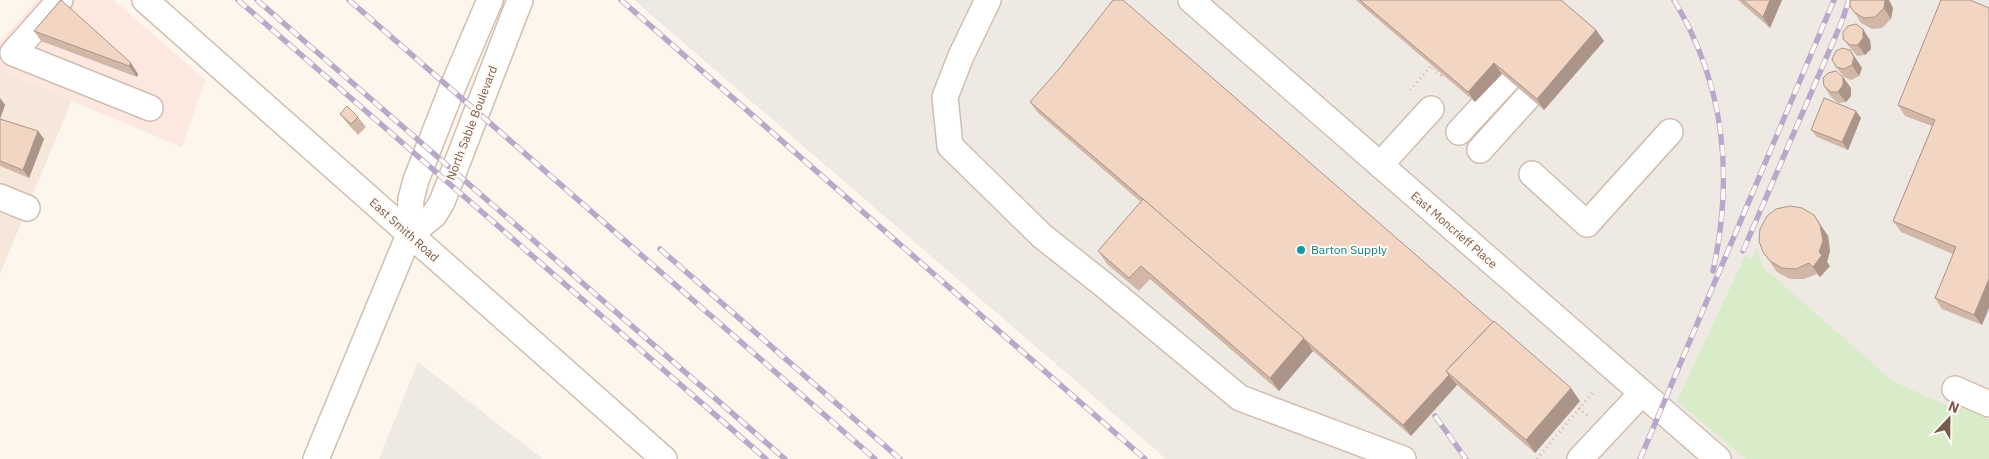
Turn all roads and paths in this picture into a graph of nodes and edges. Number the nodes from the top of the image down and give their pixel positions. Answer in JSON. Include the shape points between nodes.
{"nodes":[{"id":1,"x":60,"y":0,"type":"edge"},
{"id":2,"x":144,"y":0,"type":"edge"},
{"id":3,"x":490,"y":0,"type":"edge"},
{"id":4,"x":520,"y":0,"type":"edge"},
{"id":5,"x":988,"y":0,"type":"edge"},
{"id":6,"x":1191,"y":0,"type":"edge"},
{"id":7,"x":1442,"y":73,"type":"edge"},
{"id":8,"x":1518,"y":88,"type":"edge"},
{"id":9,"x":1410,"y":90,"type":"dead end"},
{"id":10,"x":150,"y":108,"type":"dead end"},
{"id":11,"x":1431,"y":109,"type":"dead end"},
{"id":12,"x":1670,"y":132,"type":"dead end"},
{"id":13,"x":1469,"y":141,"type":"dead end"},
{"id":14,"x":1380,"y":165,"type":"junction"},
{"id":15,"x":1532,"y":174,"type":"dead end"},
{"id":16,"x":0,"y":197,"type":"edge"},
{"id":17,"x":27,"y":208,"type":"dead end"},
{"id":18,"x":409,"y":235,"type":"junction"},
{"id":19,"x":1955,"y":389,"type":"dead end"},
{"id":20,"x":1595,"y":390,"type":"dead end"},
{"id":21,"x":1642,"y":393,"type":"junction"},
{"id":22,"x":1989,"y":404,"type":"edge"},
{"id":23,"x":1579,"y":408,"type":"junction"},
{"id":24,"x":1593,"y":420,"type":"dead end"},
{"id":25,"x":1690,"y":449,"type":"edge"},
{"id":26,"x":316,"y":459,"type":"edge"},
{"id":27,"x":664,"y":459,"type":"edge"},
{"id":28,"x":1403,"y":459,"type":"edge"},
{"id":29,"x":1537,"y":459,"type":"edge"},
{"id":30,"x":1580,"y":459,"type":"edge"},
{"id":31,"x":1718,"y":459,"type":"edge"}],
"edges":[{"from":1,"to":10,"type":"street","via":[[13,52]]},
{"from":2,"to":18,"type":"street","name":"East Smith Road"},
{"from":3,"to":18,"type":"street","name":"North Sable Boulevard","via":[[416,180]]},
{"from":4,"to":18,"type":"street","name":"North Sable Boulevard","via":[[442,202],[434,215]]},
{"from":5,"to":28,"type":"street","via":[[945,97],[950,146],[1042,236],[1240,398]]},
{"from":6,"to":14,"type":"street","name":"East Moncrieff Place"},
{"from":7,"to":9,"type":"path","via":[[1431,66]]},
{"from":8,"to":13,"type":"street"},
{"from":11,"to":14,"type":"street"},
{"from":12,"to":15,"type":"street","via":[[1587,224]]},
{"from":14,"to":21,"type":"street","name":"East Moncrieff Place"},
{"from":16,"to":17,"type":"street"},
{"from":18,"to":26,"type":"street","name":"North Sable Boulevard"},
{"from":18,"to":27,"type":"street","name":"East Smith Road"},
{"from":19,"to":22,"type":"street"},
{"from":20,"to":23,"type":"path"},
{"from":21,"to":25,"type":"street","name":"East Moncrieff Place"},
{"from":21,"to":30,"type":"street"},
{"from":23,"to":24,"type":"path"},
{"from":23,"to":29,"type":"path"},
{"from":25,"to":31,"type":"street","name":"East Moncrieff Place"}]}
